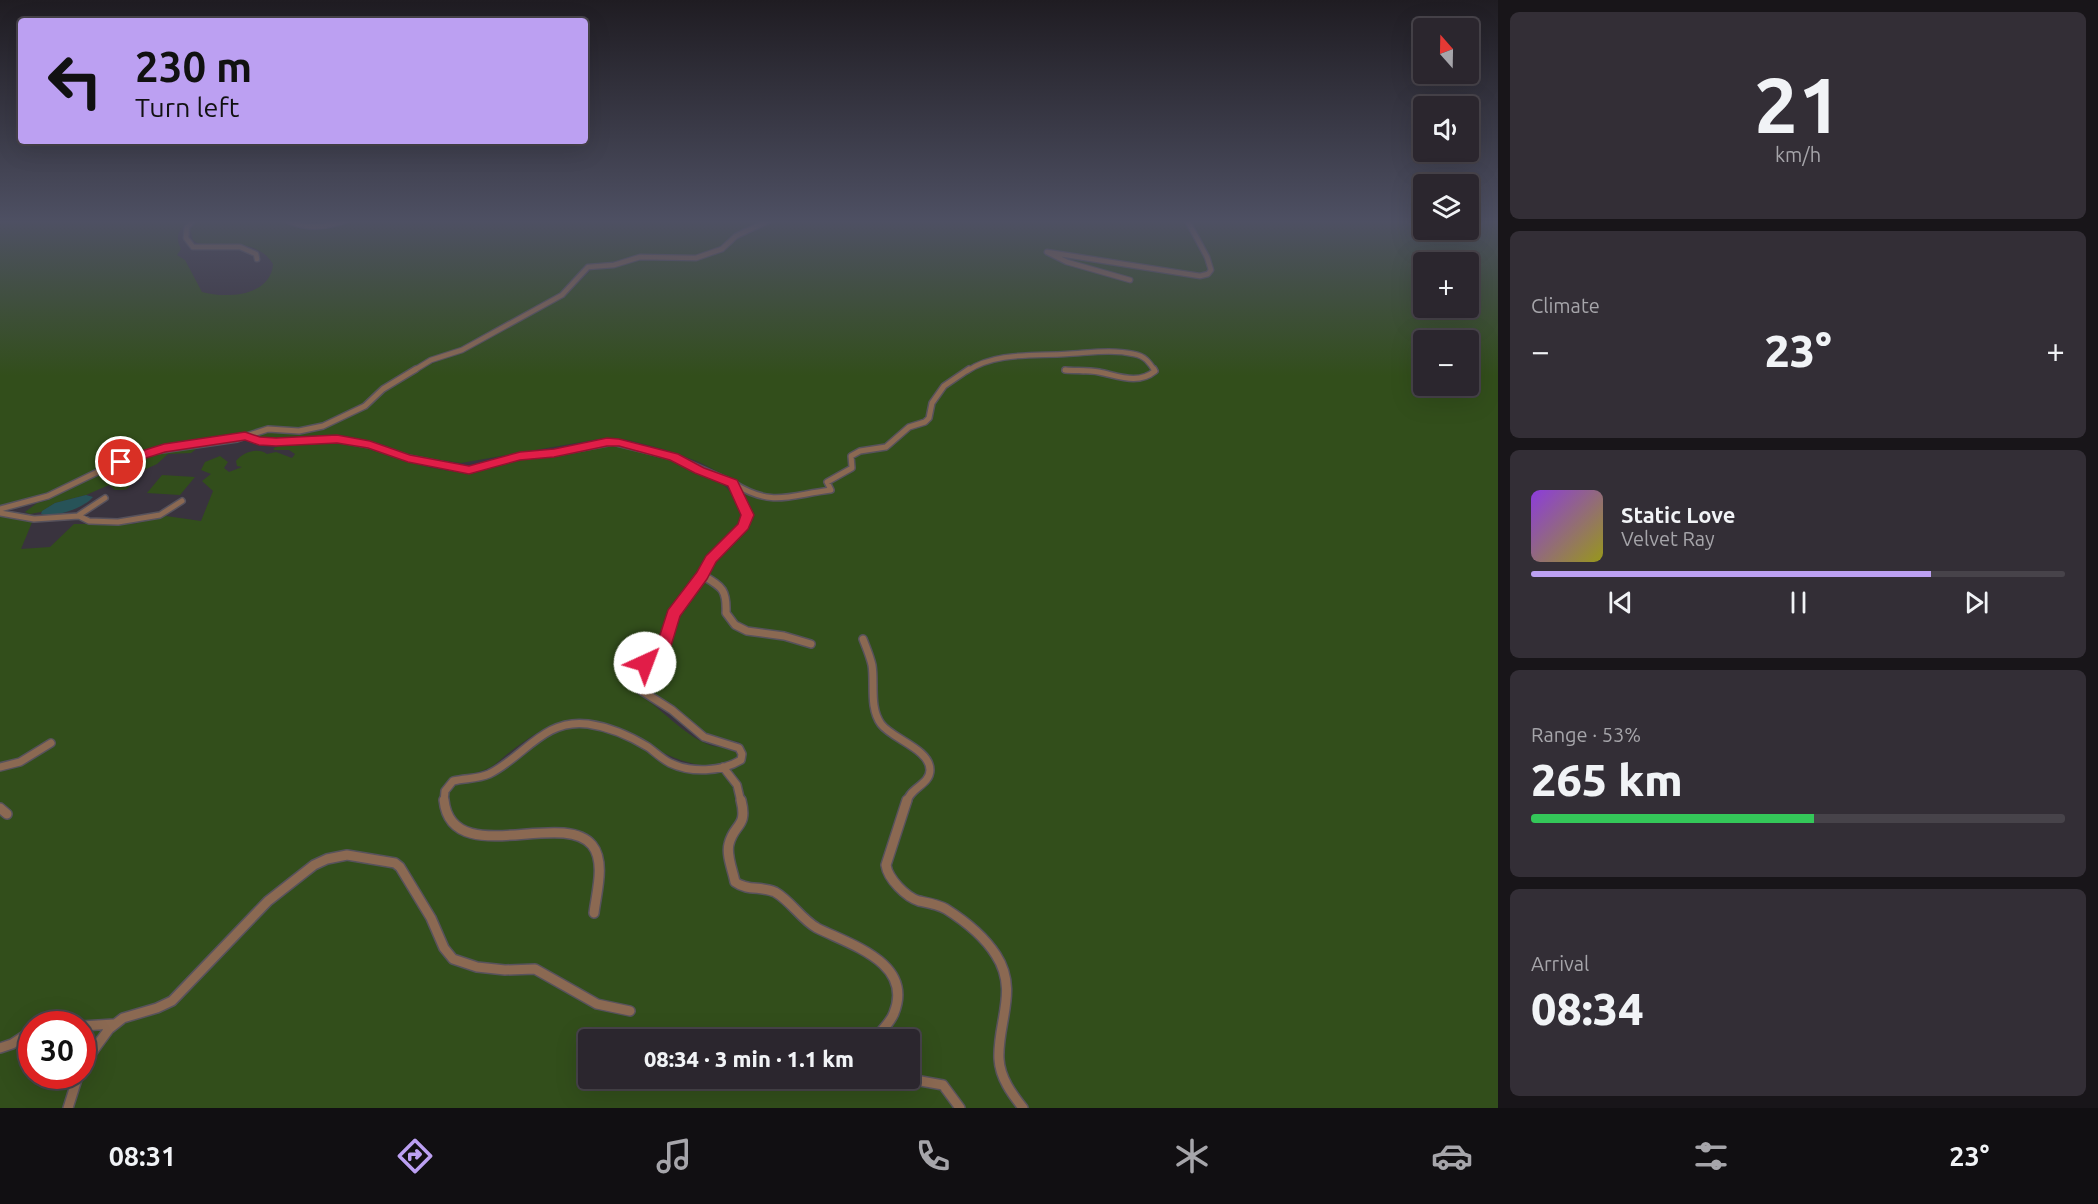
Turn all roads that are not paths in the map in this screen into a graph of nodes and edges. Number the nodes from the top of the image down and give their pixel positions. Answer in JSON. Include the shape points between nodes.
{"nodes":[{"id":1,"x":586,"y":272,"type":"edge"},
{"id":2,"x":1101,"y":272,"type":"edge"},
{"id":3,"x":1170,"y":272,"type":"edge"},
{"id":4,"x":1210,"y":272,"type":"edge"},
{"id":5,"x":1130,"y":280,"type":"dead end"},
{"id":6,"x":1065,"y":370,"type":"dead end"},
{"id":7,"x":245,"y":436,"type":"junction"},
{"id":8,"x":733,"y":483,"type":"junction"},
{"id":9,"x":105,"y":498,"type":"dead end"},
{"id":10,"x":182,"y":501,"type":"dead end"},
{"id":11,"x":0,"y":511,"type":"edge"},
{"id":12,"x":79,"y":516,"type":"junction"},
{"id":13,"x":702,"y":575,"type":"junction"},
{"id":14,"x":863,"y":639,"type":"dead end"},
{"id":15,"x":811,"y":644,"type":"dead end"},
{"id":16,"x":51,"y":743,"type":"dead end"},
{"id":17,"x":0,"y":767,"type":"edge"},
{"id":18,"x":723,"y":767,"type":"junction"},
{"id":19,"x":594,"y":912,"type":"dead end"},
{"id":20,"x":630,"y":1011,"type":"dead end"},
{"id":21,"x":114,"y":1024,"type":"junction"},
{"id":22,"x":96,"y":1025,"type":"edge"},
{"id":23,"x":884,"y":1029,"type":"edge"},
{"id":24,"x":18,"y":1040,"type":"edge"},
{"id":25,"x":96,"y":1045,"type":"edge"},
{"id":26,"x":0,"y":1048,"type":"edge"},
{"id":27,"x":920,"y":1081,"type":"edge"},
{"id":28,"x":74,"y":1089,"type":"edge"},
{"id":29,"x":68,"y":1108,"type":"edge"},
{"id":30,"x":960,"y":1108,"type":"edge"},
{"id":31,"x":1023,"y":1108,"type":"edge"}],
"edges":[{"from":1,"to":7,"type":"street","via":[[571,283],[566,293],[462,350],[422,366],[351,414],[315,429],[268,429]]},
{"from":2,"to":5,"type":"street"},
{"from":3,"to":4,"type":"street","via":[[1200,276]]},
{"from":6,"to":8,"type":"street","via":[[1128,379],[1146,377],[1155,371],[1148,360],[1136,354],[1098,350],[1011,356],[977,364],[944,386],[925,422],[909,427],[886,447],[851,456],[852,468],[827,482],[831,490],[770,500]]},
{"from":7,"to":8,"type":"street","via":[[276,442],[337,439],[469,470],[520,456],[619,442],[674,457]]},
{"from":7,"to":11,"type":"street","via":[[154,451],[112,465],[48,496]]},
{"from":8,"to":13,"type":"street","via":[[747,519],[716,552]]},
{"from":9,"to":12,"type":"street"},
{"from":10,"to":12,"type":"street","via":[[168,512],[139,520],[89,521]]},
{"from":11,"to":12,"type":"street","via":[[34,519]]},
{"from":13,"to":15,"type":"street","via":[[725,590],[726,613],[734,625],[756,634],[796,638]]},
{"from":13,"to":18,"type":"street","via":[[673,614],[665,641],[640,668],[637,678],[642,691],[704,737],[739,748],[741,760]]},
{"from":14,"to":31,"type":"street","via":[[872,667],[880,723],[930,763],[924,781],[907,798],[887,872],[914,898],[938,904],[973,930],[1002,965],[1008,1001],[999,1058],[1009,1088]]},
{"from":16,"to":17,"type":"street","via":[[20,762]]},
{"from":18,"to":19,"type":"street","via":[[673,764],[630,738],[594,725],[572,723],[542,735],[491,773],[460,778],[447,786],[447,813],[478,835],[512,837],[563,832],[592,844],[598,866]]},
{"from":18,"to":23,"type":"street","via":[[737,784],[744,812],[728,847],[735,882],[745,888],[778,894],[805,920],[886,966],[897,986],[894,1014]]},
{"from":20,"to":21,"type":"street","via":[[597,1004],[535,969],[477,967],[453,959],[400,867],[348,855],[327,858],[314,865],[268,901],[172,1001]]},
{"from":21,"to":22,"type":"street"},
{"from":21,"to":25,"type":"street"},
{"from":24,"to":26,"type":"street"},
{"from":27,"to":30,"type":"street","via":[[943,1085]]},
{"from":28,"to":29,"type":"street"}]}
